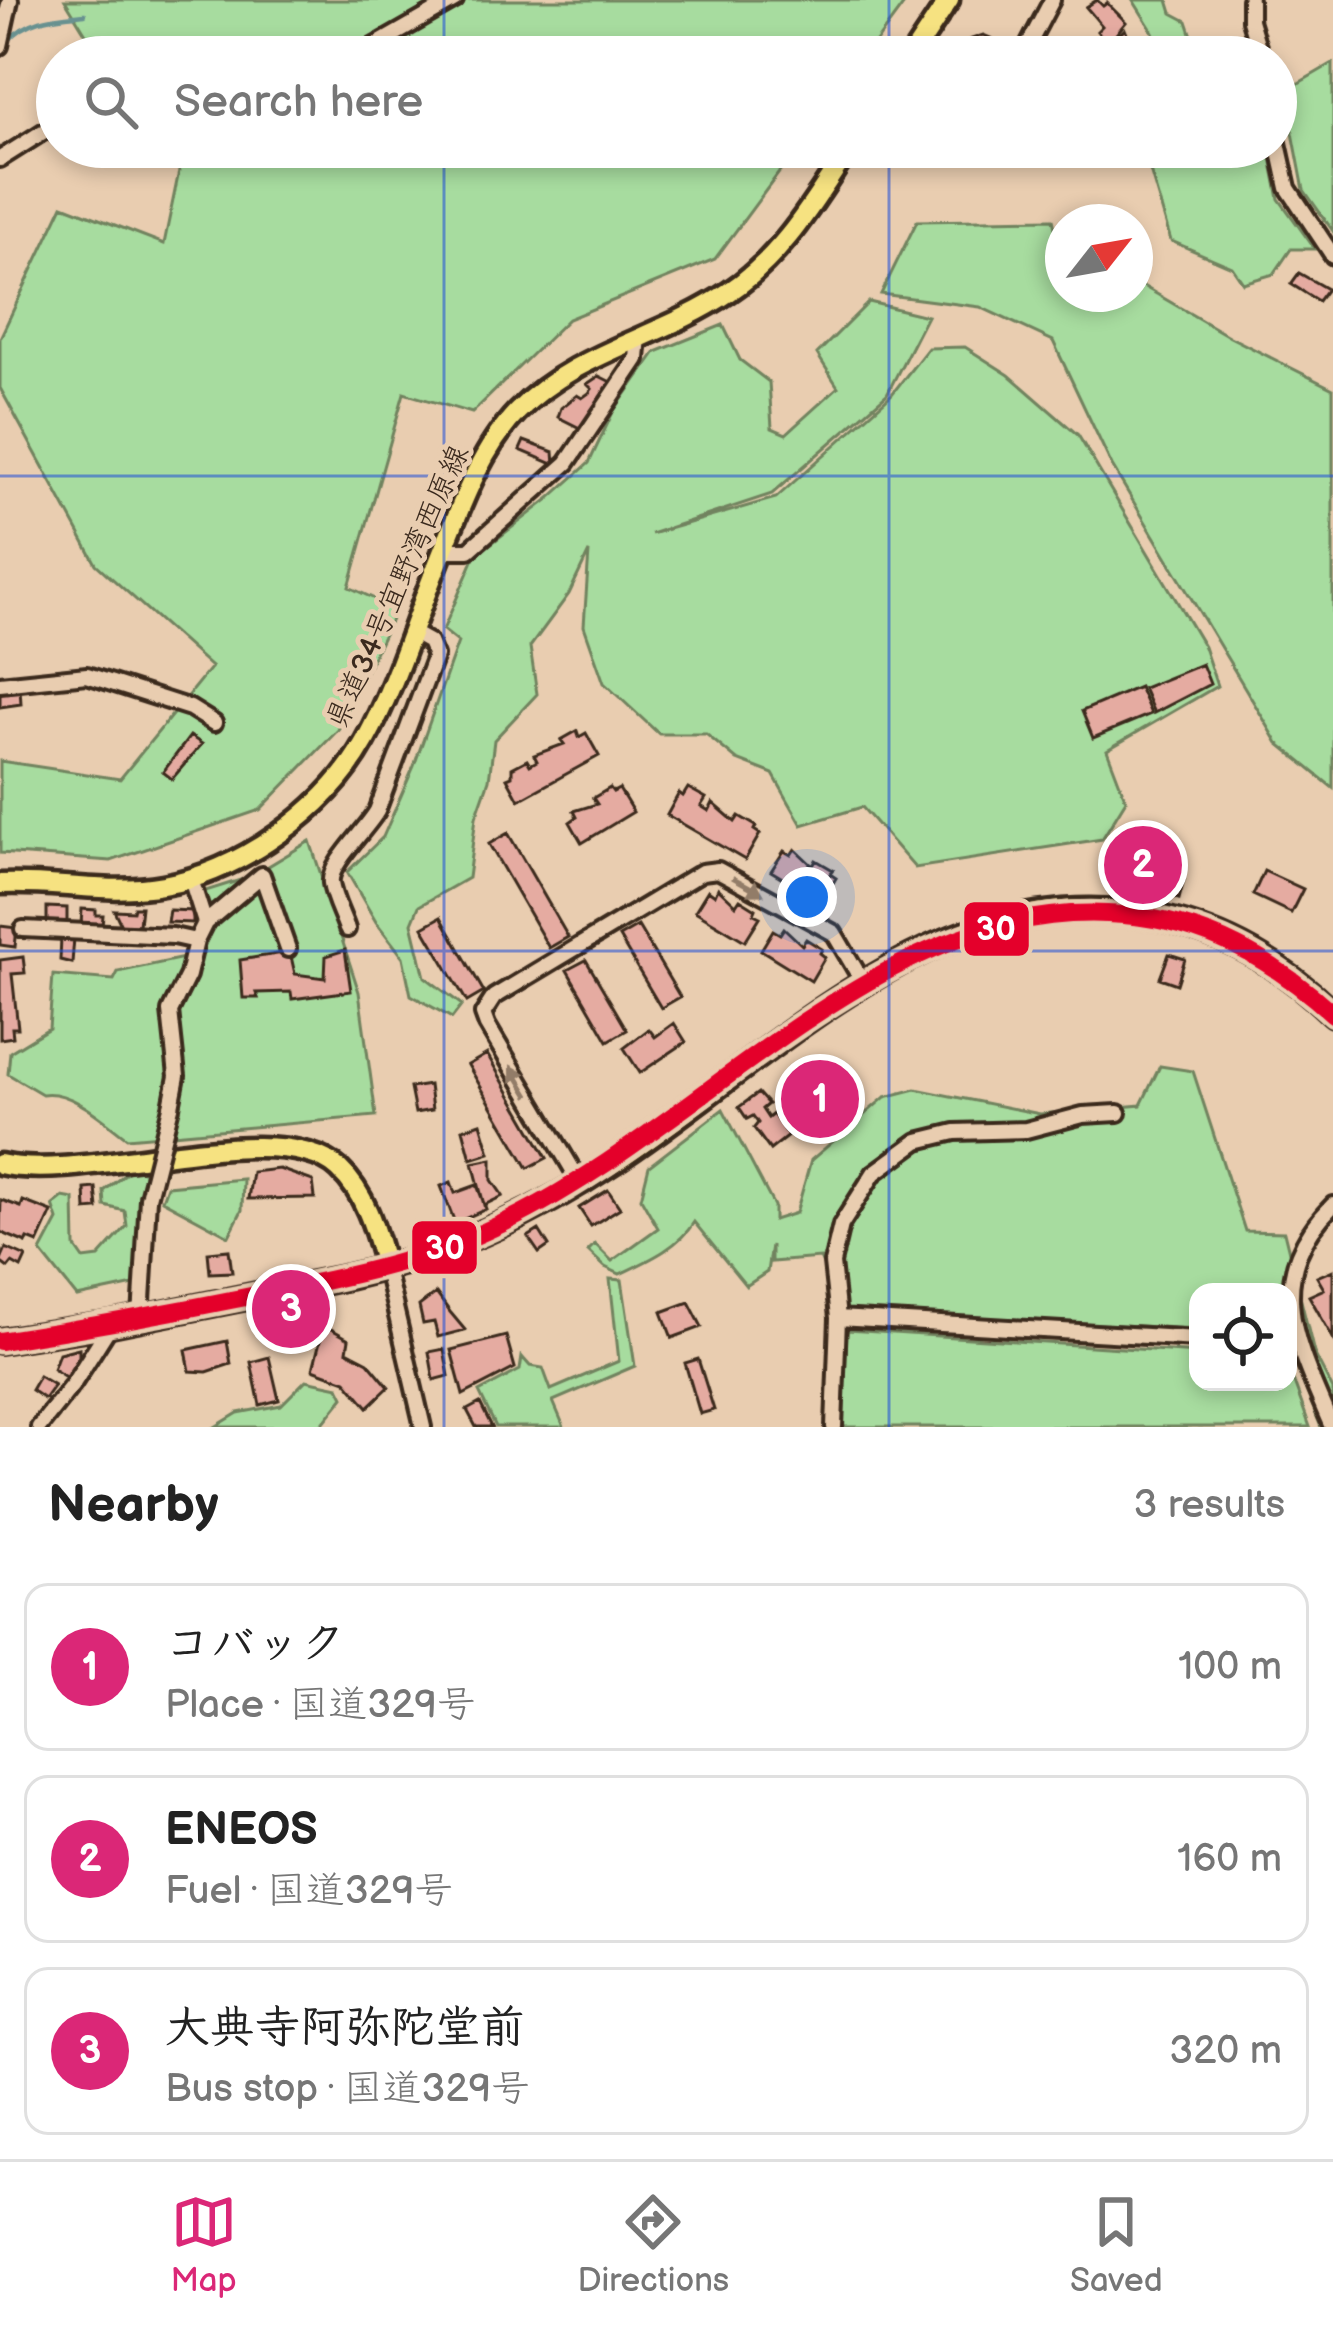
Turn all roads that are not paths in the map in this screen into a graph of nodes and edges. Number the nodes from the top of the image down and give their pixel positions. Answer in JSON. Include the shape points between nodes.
{"nodes":[{"id":1,"x":10,"y":0,"type":"edge"},
{"id":2,"x":455,"y":0,"type":"edge"},
{"id":3,"x":949,"y":0,"type":"edge"},
{"id":4,"x":1052,"y":0,"type":"edge"},
{"id":5,"x":1250,"y":0,"type":"edge"},
{"id":6,"x":392,"y":36,"type":"edge"},
{"id":7,"x":925,"y":36,"type":"edge"},
{"id":8,"x":1033,"y":36,"type":"edge"},
{"id":9,"x":1255,"y":36,"type":"edge"},
{"id":10,"x":1,"y":43,"type":"edge"},
{"id":11,"x":36,"y":136,"type":"edge"},
{"id":12,"x":0,"y":159,"type":"edge"},
{"id":13,"x":836,"y":168,"type":"edge"},
{"id":14,"x":1284,"y":168,"type":"edge"},
{"id":15,"x":1333,"y":256,"type":"edge"},
{"id":16,"x":639,"y":336,"type":"junction"},
{"id":17,"x":444,"y":550,"type":"junction"},
{"id":18,"x":411,"y":632,"type":"junction"},
{"id":19,"x":0,"y":684,"type":"edge"},
{"id":20,"x":214,"y":723,"type":"dead end"},
{"id":21,"x":191,"y":879,"type":"junction"},
{"id":22,"x":0,"y":884,"type":"edge"},
{"id":23,"x":206,"y":923,"type":"junction"},
{"id":24,"x":23,"y":929,"type":"dead end"},
{"id":25,"x":347,"y":929,"type":"dead end"},
{"id":26,"x":196,"y":941,"type":"junction"},
{"id":27,"x":288,"y":949,"type":"dead end"},
{"id":28,"x":864,"y":984,"type":"junction"},
{"id":29,"x":1333,"y":1014,"type":"edge"},
{"id":30,"x":1118,"y":1113,"type":"dead end"},
{"id":31,"x":0,"y":1164,"type":"edge"},
{"id":32,"x":580,"y":1181,"type":"junction"},
{"id":33,"x":1333,"y":1204,"type":"edge"},
{"id":34,"x":386,"y":1269,"type":"junction"},
{"id":35,"x":1291,"y":1283,"type":"edge"},
{"id":36,"x":141,"y":1318,"type":"junction"},
{"id":37,"x":838,"y":1318,"type":"junction"},
{"id":38,"x":111,"y":1324,"type":"junction"},
{"id":39,"x":1189,"y":1338,"type":"edge"},
{"id":40,"x":0,"y":1340,"type":"edge"},
{"id":41,"x":1297,"y":1351,"type":"edge"},
{"id":42,"x":39,"y":1427,"type":"edge"},
{"id":43,"x":423,"y":1427,"type":"edge"},
{"id":44,"x":834,"y":1427,"type":"edge"},
{"id":45,"x":1332,"y":1427,"type":"edge"}],
"edges":[{"from":1,"to":10,"type":"street"},
{"from":2,"to":6,"type":"street"},
{"from":3,"to":7,"type":"main road"},
{"from":4,"to":8,"type":"street"},
{"from":5,"to":9,"type":"street"},
{"from":11,"to":12,"type":"street"},
{"from":13,"to":16,"type":"main road","name":"県道34号宜野湾西原線","via":[[756,273]]},
{"from":14,"to":15,"type":"street"},
{"from":16,"to":17,"type":"main road","name":"県道34号宜野湾西原線","via":[[561,375],[514,414]]},
{"from":16,"to":17,"type":"street","via":[[637,359],[567,463],[469,550]]},
{"from":17,"to":18,"type":"main road","name":"県道34号宜野湾西原線"},
{"from":18,"to":21,"type":"main road","name":"県道34号宜野湾西原線","via":[[366,740],[335,782],[264,842]]},
{"from":18,"to":25,"type":"street","via":[[435,656],[377,811],[333,867]]},
{"from":19,"to":20,"type":"street","via":[[87,675]]},
{"from":21,"to":22,"type":"main road","name":"県道34号宜野湾西原線","via":[[130,890]]},
{"from":21,"to":23,"type":"street"},
{"from":23,"to":26,"type":"street"},
{"from":23,"to":27,"type":"street","via":[[262,875]]},
{"from":24,"to":26,"type":"street"},
{"from":26,"to":36,"type":"street","bridge":true,"via":[[170,1011],[177,1076],[148,1198]]},
{"from":28,"to":29,"type":"highway","via":[[960,932],[1030,913],[1098,909],[1218,935],[1275,965]]},
{"from":28,"to":32,"type":"highway"},
{"from":32,"to":28,"type":"street","one_way":true,"via":[[487,1025],[483,1014],[494,997],[702,872],[718,870],[834,933]]},
{"from":30,"to":37,"type":"street","via":[[1026,1130],[955,1132],[896,1154],[841,1225],[832,1263]]},
{"from":31,"to":34,"type":"main road","via":[[56,1170],[246,1147],[310,1151],[338,1168],[361,1198]]},
{"from":32,"to":34,"type":"highway","via":[[527,1213]]},
{"from":33,"to":35,"type":"street","via":[[1312,1226]]},
{"from":34,"to":36,"type":"highway"},
{"from":34,"to":43,"type":"street"},
{"from":36,"to":38,"type":"highway"},
{"from":37,"to":39,"type":"street"},
{"from":37,"to":44,"type":"street"},
{"from":38,"to":40,"type":"highway"},
{"from":38,"to":42,"type":"street"},
{"from":41,"to":45,"type":"street"}]}
